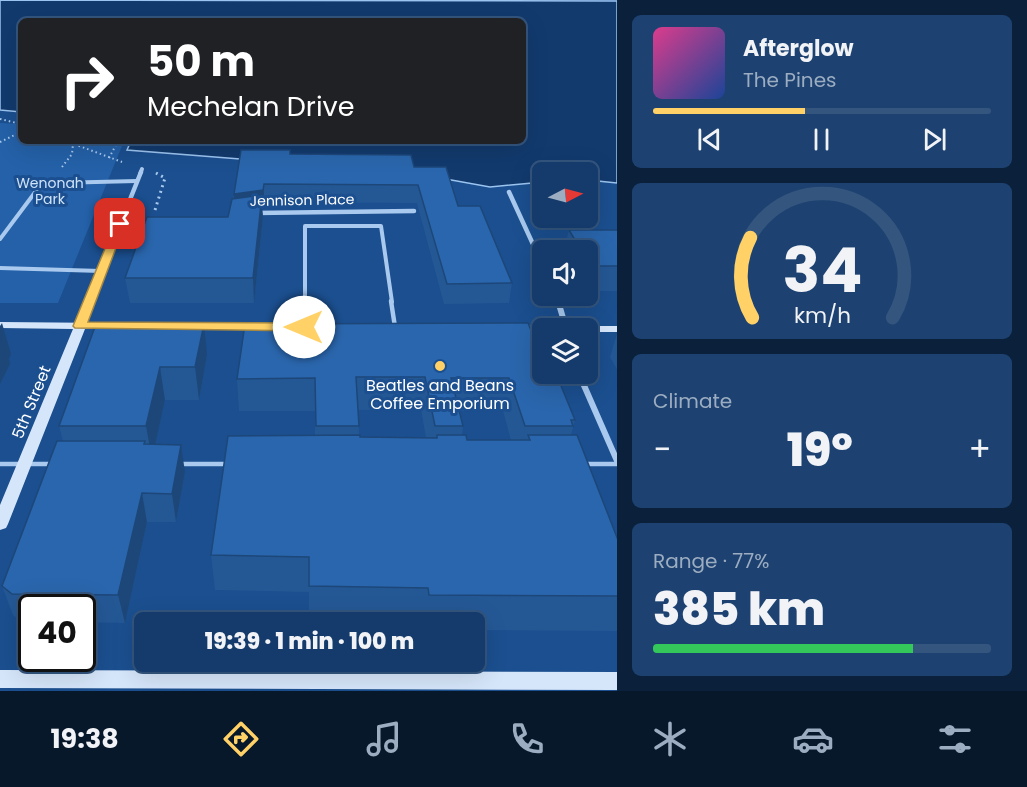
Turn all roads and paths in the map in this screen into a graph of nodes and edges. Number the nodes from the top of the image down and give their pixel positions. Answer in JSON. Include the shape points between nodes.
{"nodes":[{"id":1,"x":0,"y":118,"type":"edge"},
{"id":2,"x":18,"y":123,"type":"edge"},
{"id":3,"x":18,"y":133,"type":"edge"},
{"id":4,"x":0,"y":142,"type":"edge"},
{"id":5,"x":116,"y":144,"type":"edge"},
{"id":6,"x":109,"y":158,"type":"dead end"},
{"id":7,"x":142,"y":170,"type":"dead end"},
{"id":8,"x":137,"y":181,"type":"junction"},
{"id":9,"x":509,"y":192,"type":"dead end"},
{"id":10,"x":414,"y":211,"type":"dead end"},
{"id":11,"x":245,"y":213,"type":"edge"},
{"id":12,"x":120,"y":224,"type":"junction"},
{"id":13,"x":161,"y":225,"type":"edge"},
{"id":14,"x":0,"y":239,"type":"edge"},
{"id":15,"x":532,"y":242,"type":"edge"},
{"id":16,"x":0,"y":268,"type":"edge"},
{"id":17,"x":101,"y":271,"type":"junction"},
{"id":18,"x":0,"y":325,"type":"edge"},
{"id":19,"x":80,"y":326,"type":"junction"},
{"id":20,"x":125,"y":326,"type":"edge"},
{"id":21,"x":173,"y":326,"type":"edge"},
{"id":22,"x":269,"y":327,"type":"edge"},
{"id":23,"x":304,"y":327,"type":"edge"},
{"id":24,"x":395,"y":328,"type":"edge"},
{"id":25,"x":501,"y":328,"type":"edge"},
{"id":26,"x":532,"y":329,"type":"edge"},
{"id":27,"x":598,"y":329,"type":"edge"},
{"id":28,"x":617,"y":329,"type":"edge"},
{"id":29,"x":583,"y":384,"type":"edge"},
{"id":30,"x":617,"y":462,"type":"edge"},
{"id":31,"x":0,"y":464,"type":"edge"},
{"id":32,"x":24,"y":464,"type":"junction"},
{"id":33,"x":61,"y":464,"type":"edge"},
{"id":34,"x":167,"y":464,"type":"edge"},
{"id":35,"x":238,"y":464,"type":"edge"},
{"id":36,"x":580,"y":464,"type":"edge"},
{"id":37,"x":617,"y":464,"type":"edge"},
{"id":38,"x":0,"y":524,"type":"edge"},
{"id":39,"x":0,"y":679,"type":"edge"},
{"id":40,"x":617,"y":681,"type":"edge"},
{"id":41,"x":330,"y":686,"type":"edge"}],
"edges":[{"from":1,"to":2,"type":"path"},
{"from":3,"to":4,"type":"path"},
{"from":5,"to":6,"type":"path"},
{"from":7,"to":8,"type":"street"},
{"from":8,"to":12,"type":"street"},
{"from":8,"to":14,"type":"lane","via":[[55,183],[36,191]]},
{"from":9,"to":15,"type":"street"},
{"from":10,"to":11,"type":"street","name":"Jennison Place"},
{"from":12,"to":13,"type":"street"},
{"from":12,"to":17,"type":"street"},
{"from":16,"to":17,"type":"lane"},
{"from":17,"to":19,"type":"street"},
{"from":18,"to":19,"type":"street"},
{"from":19,"to":20,"type":"street"},
{"from":19,"to":32,"type":"street","name":"5th Street"},
{"from":21,"to":22,"type":"street"},
{"from":23,"to":24,"type":"lane","via":[[305,226],[381,226]]},
{"from":25,"to":26,"type":"street"},
{"from":27,"to":28,"type":"street"},
{"from":29,"to":30,"type":"street"},
{"from":31,"to":32,"type":"lane"},
{"from":32,"to":33,"type":"lane"},
{"from":32,"to":38,"type":"street","name":"5th Street"},
{"from":34,"to":35,"type":"lane"},
{"from":36,"to":37,"type":"lane"},
{"from":39,"to":41,"type":"street"},
{"from":40,"to":41,"type":"street"}]}
